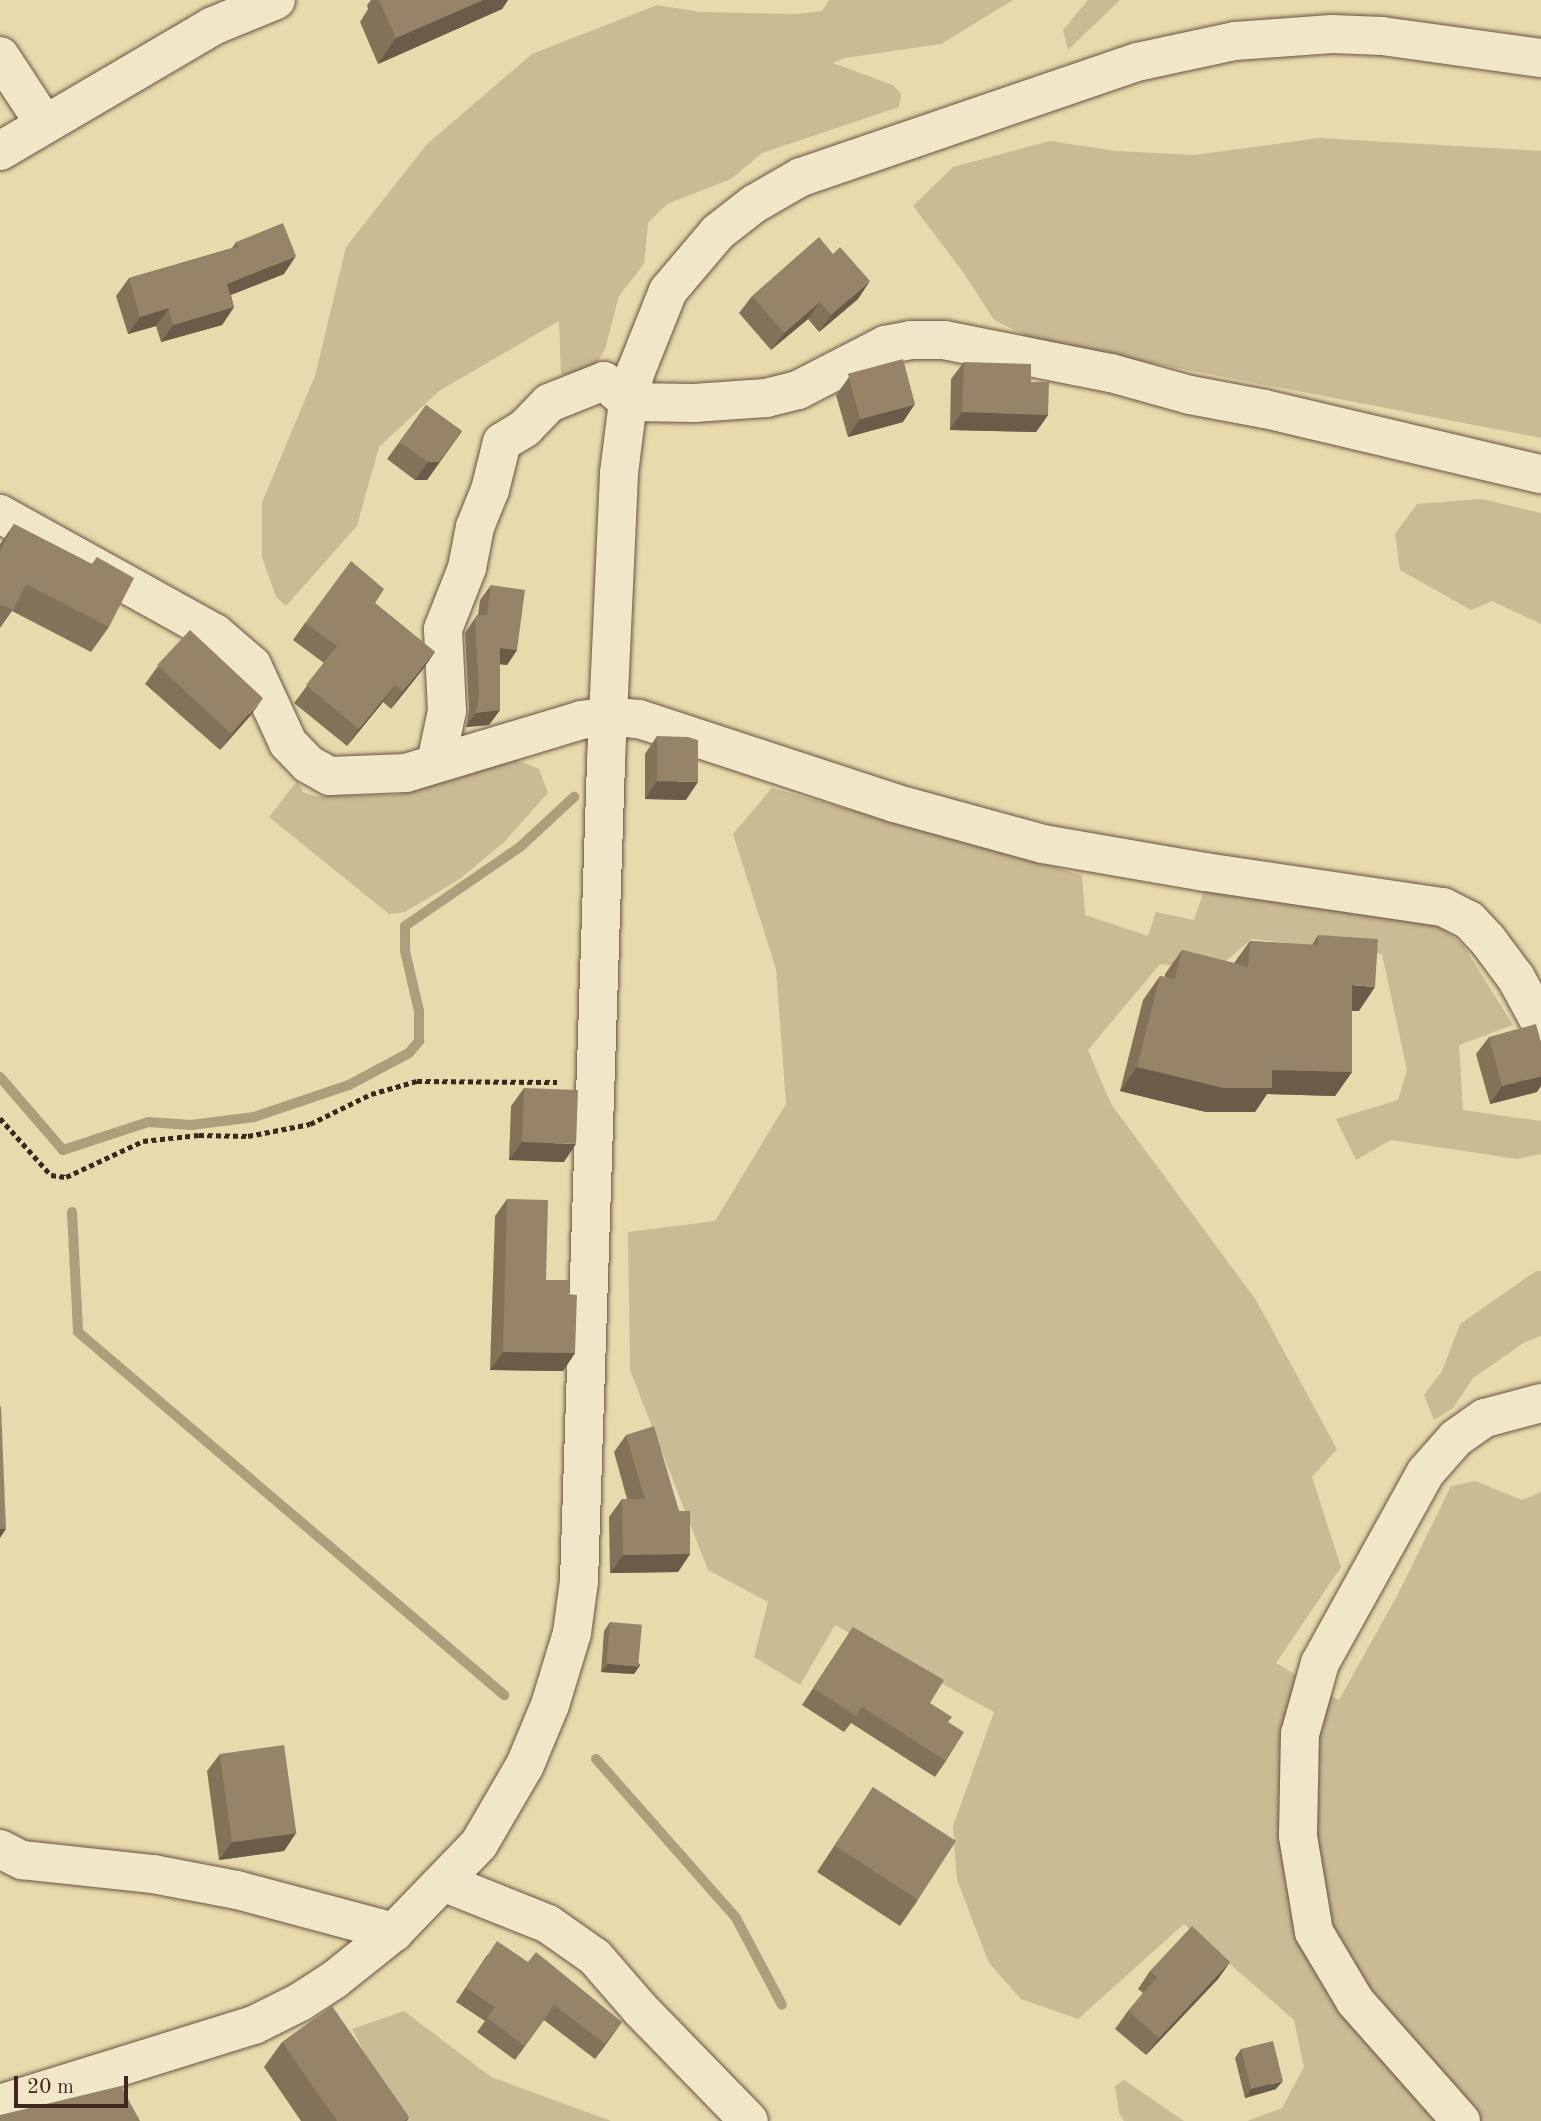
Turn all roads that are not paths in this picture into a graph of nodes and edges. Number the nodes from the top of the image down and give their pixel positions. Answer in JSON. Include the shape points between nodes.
{"nodes":[{"id":1,"x":276,"y":0,"type":"edge"},
{"id":2,"x":209,"y":13,"type":"edge"},
{"id":3,"x":0,"y":56,"type":"edge"},
{"id":4,"x":1541,"y":58,"type":"edge"},
{"id":5,"x":44,"y":123,"type":"junction"},
{"id":6,"x":0,"y":151,"type":"edge"},
{"id":7,"x":628,"y":402,"type":"junction"},
{"id":8,"x":1541,"y":474,"type":"edge"},
{"id":9,"x":0,"y":514,"type":"edge"},
{"id":10,"x":608,"y":716,"type":"junction"},
{"id":11,"x":436,"y":763,"type":"junction"},
{"id":12,"x":1541,"y":1024,"type":"edge"},
{"id":13,"x":1541,"y":1403,"type":"edge"},
{"id":14,"x":0,"y":1849,"type":"edge"},
{"id":15,"x":443,"y":1882,"type":"junction"},
{"id":16,"x":394,"y":1932,"type":"junction"},
{"id":17,"x":0,"y":2104,"type":"edge"},
{"id":18,"x":749,"y":2121,"type":"edge"},
{"id":19,"x":1461,"y":2121,"type":"edge"}],
"edges":[{"from":1,"to":2,"type":"street"},
{"from":2,"to":5,"type":"street"},
{"from":3,"to":5,"type":"street"},
{"from":4,"to":7,"type":"street","via":[[1382,36],[1332,34],[1235,41],[1137,62],[801,177],[754,204],[692,258],[668,291]]},
{"from":5,"to":6,"type":"street"},
{"from":7,"to":8,"type":"street","via":[[766,398],[798,390],[885,345],[944,340],[1111,373]]},
{"from":7,"to":10,"type":"street","via":[[619,473]]},
{"from":7,"to":11,"type":"street","via":[[604,381],[549,403],[525,428],[502,442],[467,568],[443,629],[447,711]]},
{"from":9,"to":11,"type":"street","via":[[215,633],[251,665],[288,743],[308,764],[330,776],[406,773]]},
{"from":10,"to":11,"type":"street"},
{"from":10,"to":12,"type":"street","via":[[639,719],[894,803],[1043,844],[1443,907],[1469,920],[1488,939]]},
{"from":10,"to":15,"type":"street","via":[[579,1580],[572,1633],[525,1765],[479,1844]]},
{"from":13,"to":19,"type":"street","via":[[1485,1418],[1456,1438],[1426,1472],[1320,1663],[1300,1734],[1298,1836],[1314,1932],[1355,2001]]},
{"from":14,"to":16,"type":"street","via":[[22,1860],[153,1874],[237,1890]]},
{"from":15,"to":16,"type":"street"},
{"from":15,"to":18,"type":"street","via":[[548,1924],[595,1956]]},
{"from":16,"to":17,"type":"street","via":[[300,2003],[254,2025]]}]}
